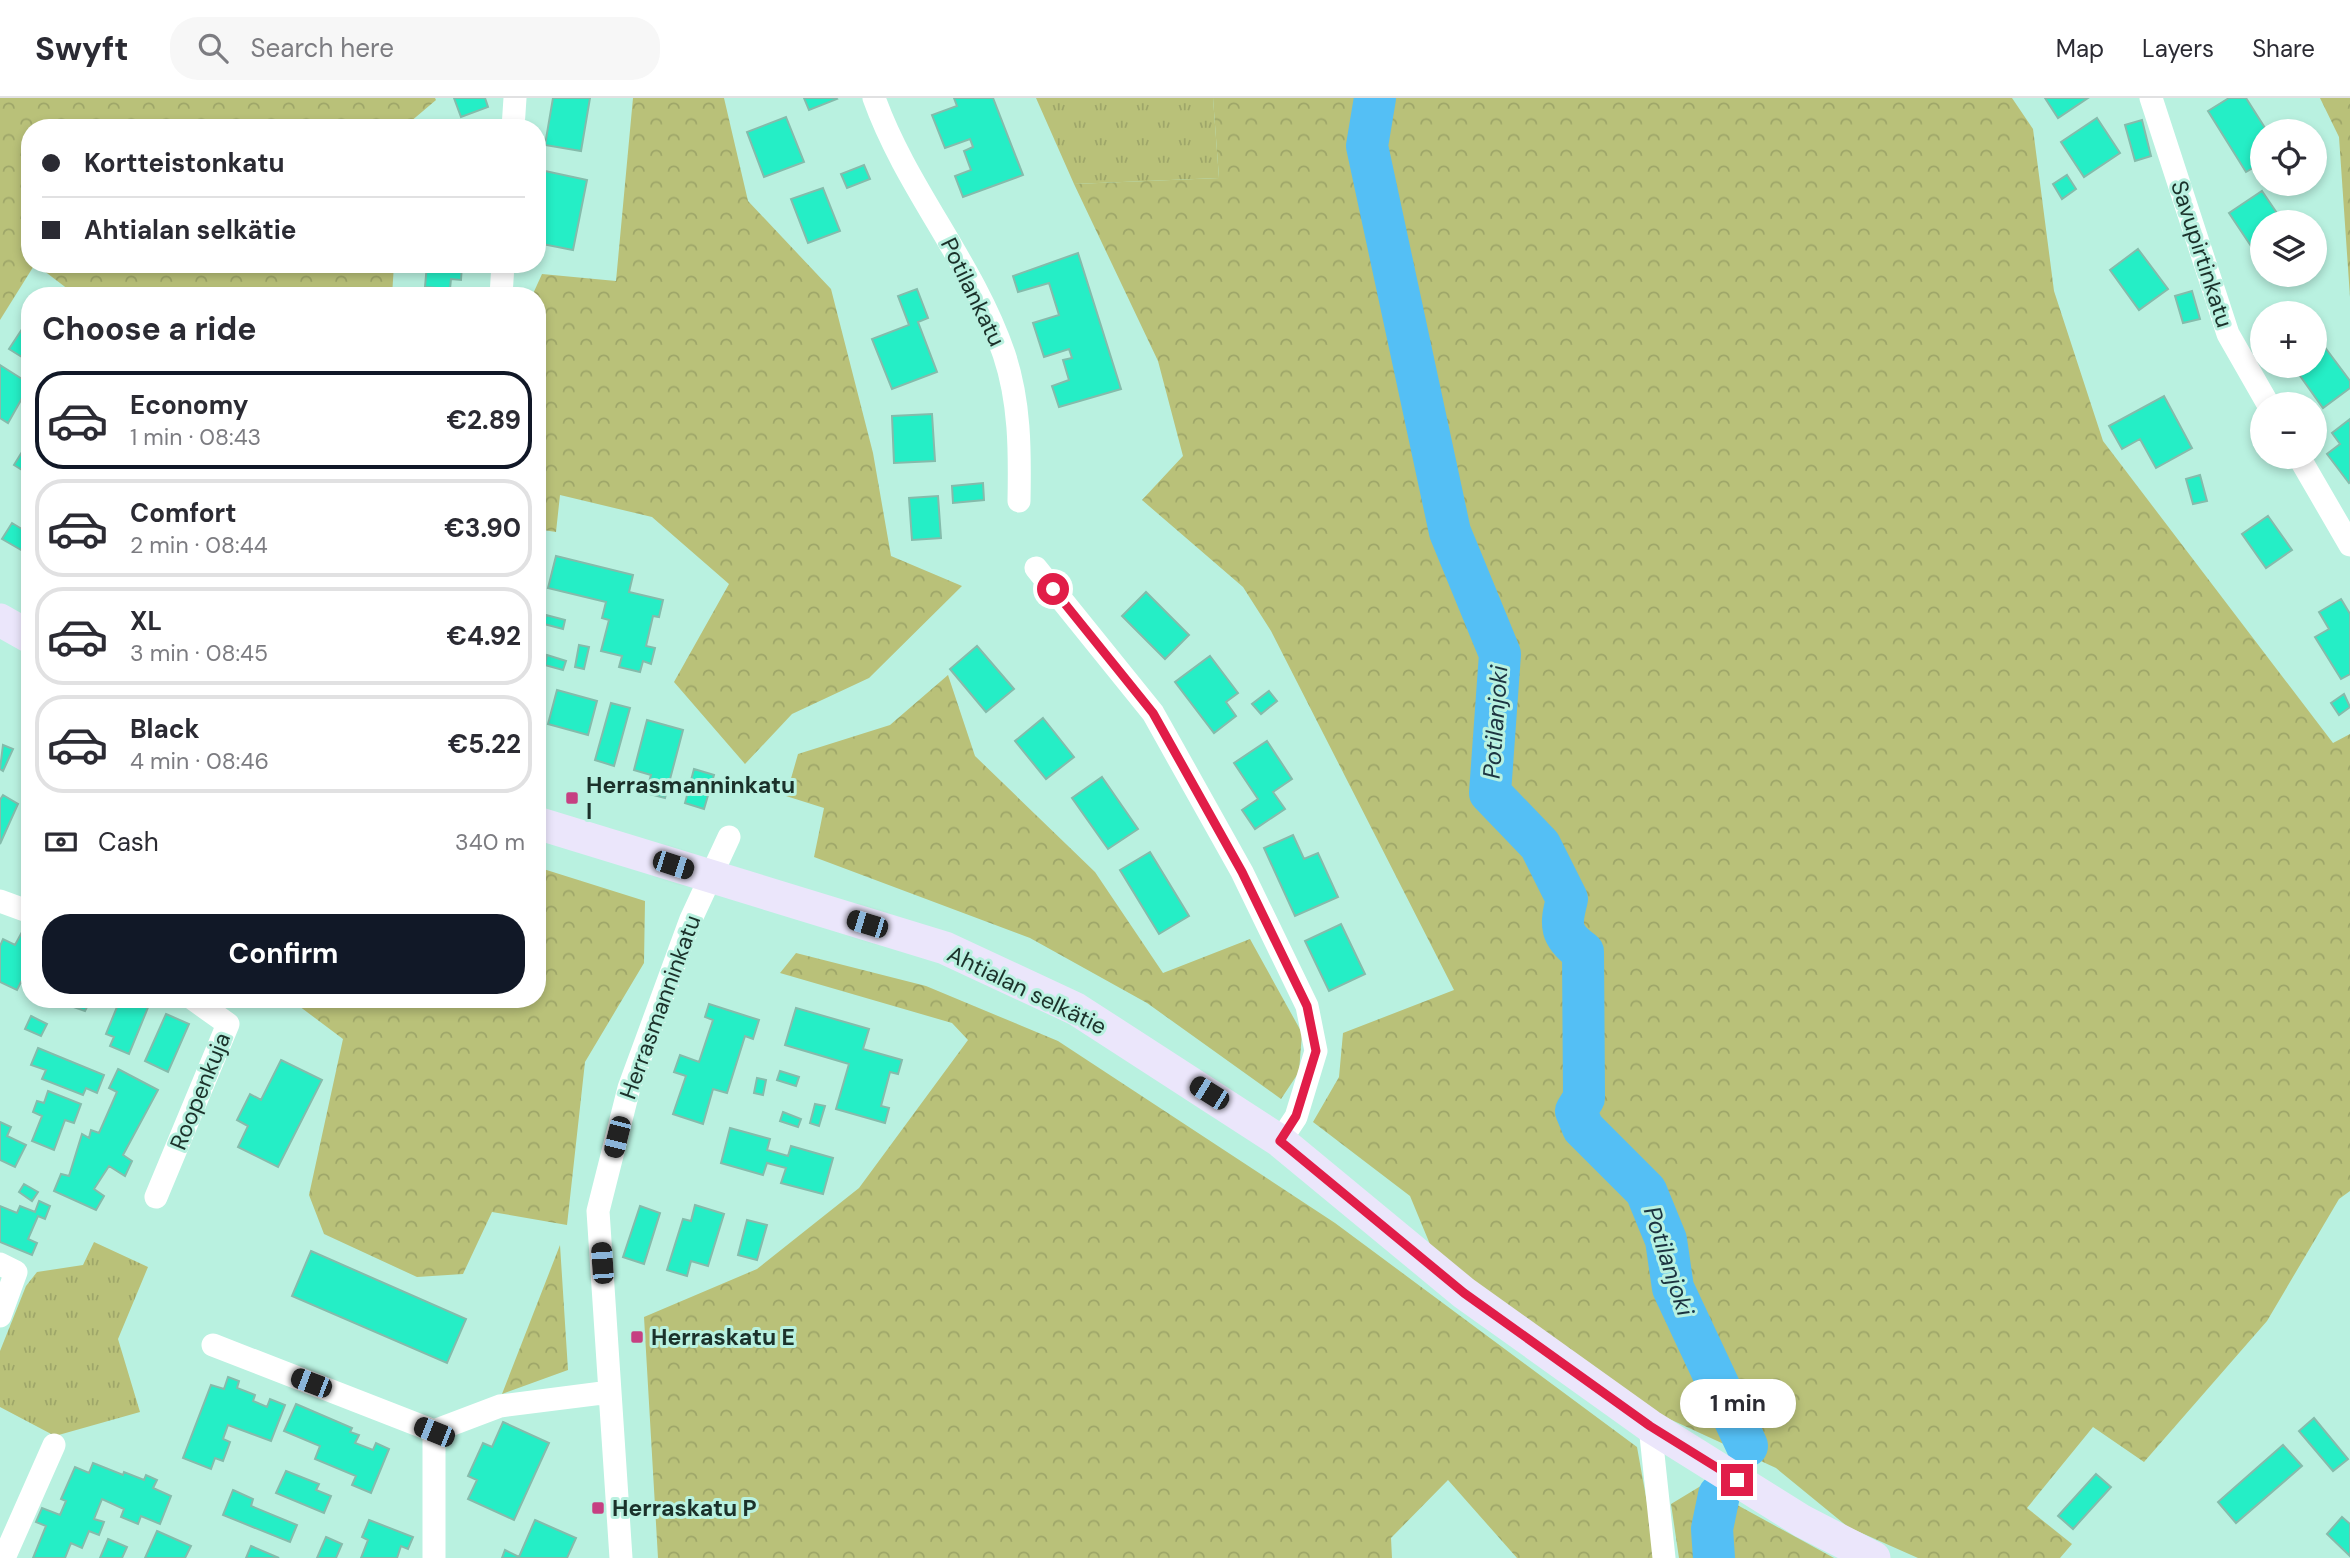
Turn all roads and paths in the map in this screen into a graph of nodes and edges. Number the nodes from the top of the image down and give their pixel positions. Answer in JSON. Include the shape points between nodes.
{"nodes":[{"id":1,"x":515,"y":98,"type":"edge"},
{"id":2,"x":874,"y":98,"type":"edge"},
{"id":3,"x":2151,"y":98,"type":"edge"},
{"id":4,"x":514,"y":119,"type":"edge"},
{"id":5,"x":2261,"y":392,"type":"edge"},
{"id":6,"x":2306,"y":469,"type":"edge"},
{"id":7,"x":1019,"y":501,"type":"dead end"},
{"id":8,"x":2350,"y":545,"type":"edge"},
{"id":9,"x":1036,"y":568,"type":"dead end"},
{"id":10,"x":0,"y":620,"type":"edge"},
{"id":11,"x":21,"y":632,"type":"edge"},
{"id":12,"x":546,"y":826,"type":"edge"},
{"id":13,"x":729,"y":837,"type":"dead end"},
{"id":14,"x":710,"y":877,"type":"junction"},
{"id":15,"x":0,"y":901,"type":"edge"},
{"id":16,"x":21,"y":909,"type":"edge"},
{"id":17,"x":206,"y":1008,"type":"edge"},
{"id":18,"x":1280,"y":1141,"type":"junction"},
{"id":19,"x":156,"y":1197,"type":"dead end"},
{"id":20,"x":0,"y":1264,"type":"edge"},
{"id":21,"x":0,"y":1316,"type":"edge"},
{"id":22,"x":213,"y":1345,"type":"dead end"},
{"id":23,"x":610,"y":1392,"type":"junction"},
{"id":24,"x":1650,"y":1426,"type":"junction"},
{"id":25,"x":434,"y":1432,"type":"junction"},
{"id":26,"x":54,"y":1445,"type":"dead end"},
{"id":27,"x":4,"y":1558,"type":"edge"},
{"id":28,"x":434,"y":1558,"type":"edge"},
{"id":29,"x":621,"y":1558,"type":"edge"},
{"id":30,"x":1664,"y":1558,"type":"edge"},
{"id":31,"x":1874,"y":1558,"type":"edge"}],
"edges":[{"from":1,"to":4,"type":"street"},
{"from":2,"to":7,"type":"street","name":"Potilankatu","via":[[887,133],[960,260],[1004,354],[1020,425]]},
{"from":3,"to":5,"type":"street","name":"Savupirtinkatu","via":[[2228,334]]},
{"from":6,"to":8,"type":"street"},
{"from":9,"to":18,"type":"street","via":[[1153,713],[1242,872],[1307,1006],[1316,1051],[1296,1116]]},
{"from":10,"to":11,"type":"street"},
{"from":12,"to":14,"type":"street","name":"Ahtialan selkätie"},
{"from":13,"to":14,"type":"street","name":"Herrasmanninkatu"},
{"from":14,"to":18,"type":"street","name":"Ahtialan selkätie","via":[[945,948],[1076,1009]]},
{"from":14,"to":23,"type":"street","name":"Herrasmanninkatu","via":[[629,1088],[598,1211]]},
{"from":15,"to":16,"type":"street"},
{"from":17,"to":19,"type":"street","name":"Roopenkuja","via":[[228,1024]]},
{"from":18,"to":24,"type":"street","name":"Ahtialan selkätie","via":[[1464,1293]]},
{"from":20,"to":21,"type":"street","via":[[16,1272]]},
{"from":22,"to":25,"type":"street"},
{"from":23,"to":25,"type":"street","via":[[500,1406]]},
{"from":23,"to":29,"type":"street","name":"Herrasmanninkatu"},
{"from":24,"to":30,"type":"street"},
{"from":24,"to":31,"type":"street","name":"Ahtialan selkätie","via":[[1802,1521]]},
{"from":25,"to":28,"type":"street"},
{"from":26,"to":27,"type":"street"}]}
